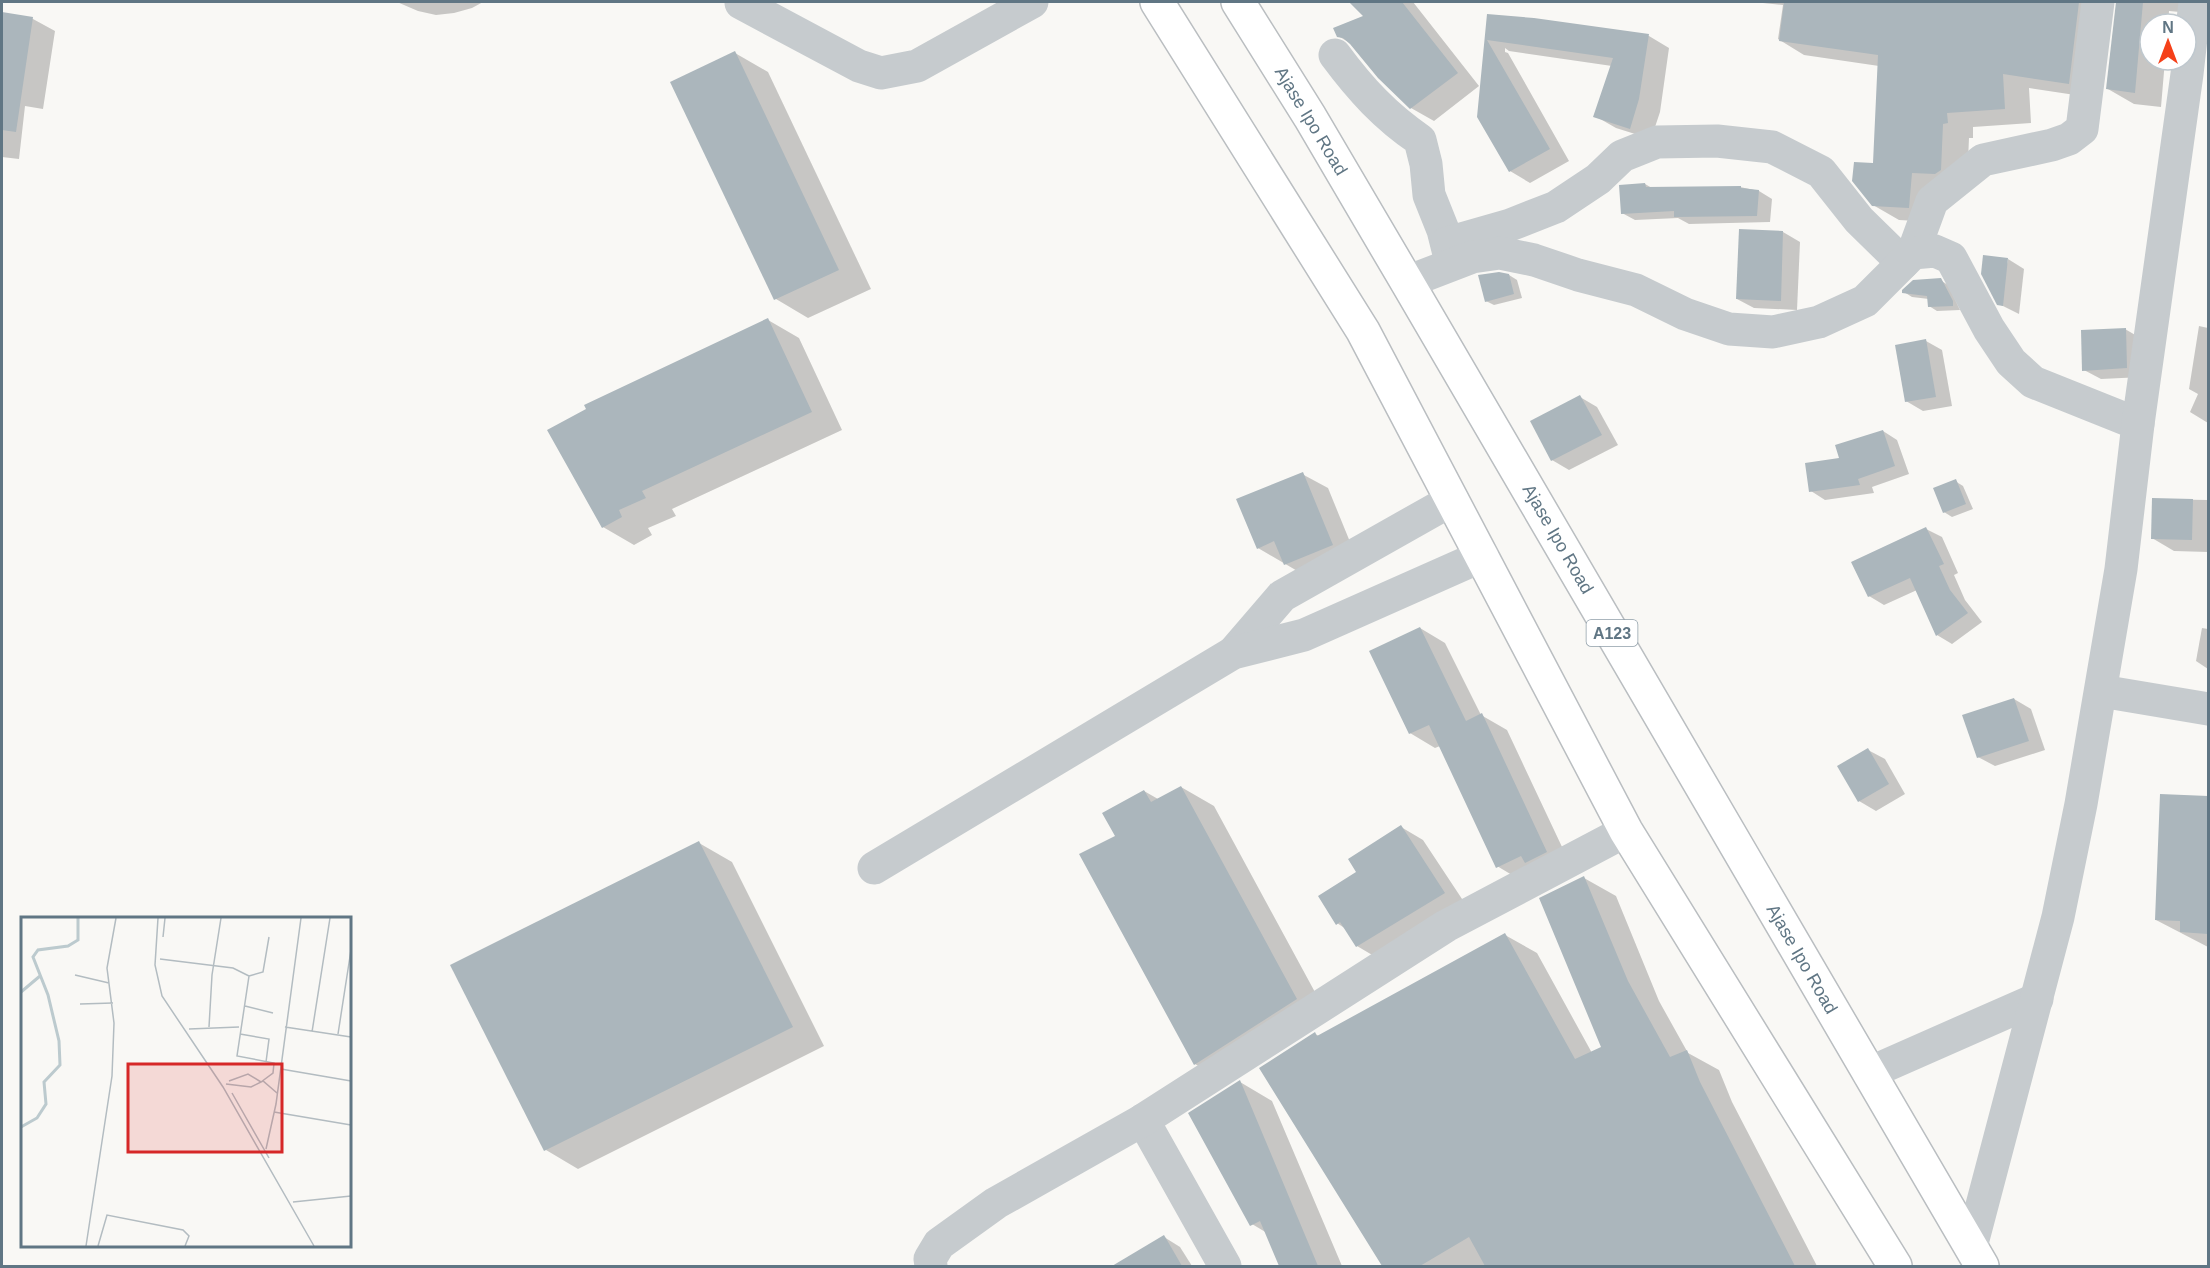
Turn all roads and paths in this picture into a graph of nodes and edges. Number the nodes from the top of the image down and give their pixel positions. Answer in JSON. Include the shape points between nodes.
{"nodes":[{"id":1,"x":1032,"y":2,"type":"edge"},
{"id":2,"x":1157,"y":2,"type":"edge"},
{"id":3,"x":1238,"y":2,"type":"edge"},
{"id":4,"x":2098,"y":2,"type":"edge"},
{"id":5,"x":2195,"y":2,"type":"edge"},
{"id":6,"x":741,"y":3,"type":"edge"},
{"id":7,"x":1335,"y":55,"type":"dead end"},
{"id":8,"x":2198,"y":76,"type":"edge"},
{"id":9,"x":1449,"y":253,"type":"junction"},
{"id":10,"x":1908,"y":258,"type":"junction"},
{"id":11,"x":1407,"y":282,"type":"junction"},
{"id":12,"x":2138,"y":424,"type":"junction"},
{"id":13,"x":1452,"y":500,"type":"junction"},
{"id":14,"x":1482,"y":556,"type":"junction"},
{"id":15,"x":1233,"y":653,"type":"junction"},
{"id":16,"x":2101,"y":691,"type":"junction"},
{"id":17,"x":2208,"y":709,"type":"edge"},
{"id":18,"x":1626,"y":831,"type":"junction"},
{"id":19,"x":874,"y":868,"type":"dead end"},
{"id":20,"x":2037,"y":999,"type":"junction"},
{"id":21,"x":1869,"y":1073,"type":"junction"},
{"id":22,"x":1143,"y":1120,"type":"junction"},
{"id":23,"x":1976,"y":1257,"type":"edge"},
{"id":24,"x":931,"y":1266,"type":"edge"},
{"id":25,"x":1225,"y":1266,"type":"edge"},
{"id":26,"x":1895,"y":1266,"type":"edge"}],
"edges":[{"from":1,"to":6,"type":"street","via":[[918,66],[880,73],[859,66]]},
{"from":2,"to":13,"type":"highway","via":[[1363,331]]},
{"from":3,"to":11,"type":"highway","name":"Ajase Ipo Road","number":"A123"},
{"from":4,"to":10,"type":"street","via":[[2082,129],[2052,145],[1983,160],[1932,201]]},
{"from":5,"to":8,"type":"street"},
{"from":7,"to":9,"type":"street","via":[[1360,89],[1395,123],[1420,140],[1430,195]]},
{"from":8,"to":12,"type":"street"},
{"from":9,"to":10,"type":"street","via":[[1472,257],[1500,254],[1534,260],[1636,290],[1729,329],[1773,332],[1819,322],[1865,300]]},
{"from":9,"to":10,"type":"street","via":[[1556,207],[1598,179],[1622,156],[1657,142],[1717,141],[1772,147],[1821,172],[1859,219]]},
{"from":9,"to":11,"type":"street"},
{"from":10,"to":12,"type":"street","via":[[1935,251],[1951,258],[2011,362],[2033,382]]},
{"from":11,"to":21,"type":"highway","name":"Ajase Ipo Road","number":"A123"},
{"from":12,"to":16,"type":"street","via":[[2121,569]]},
{"from":13,"to":14,"type":"highway"},
{"from":13,"to":15,"type":"street","via":[[1282,596]]},
{"from":14,"to":15,"type":"street","via":[[1304,635]]},
{"from":14,"to":18,"type":"highway"},
{"from":15,"to":19,"type":"street"},
{"from":16,"to":17,"type":"street"},
{"from":16,"to":20,"type":"street","via":[[2072,855]]},
{"from":18,"to":22,"type":"street","via":[[1446,926]]},
{"from":18,"to":26,"type":"highway"},
{"from":20,"to":21,"type":"street"},
{"from":20,"to":23,"type":"street"},
{"from":21,"to":23,"type":"highway","name":"Ajase Ipo Road","number":"A123"},
{"from":22,"to":24,"type":"street","via":[[996,1203],[939,1244],[930,1259]]},
{"from":22,"to":25,"type":"street"}]}
